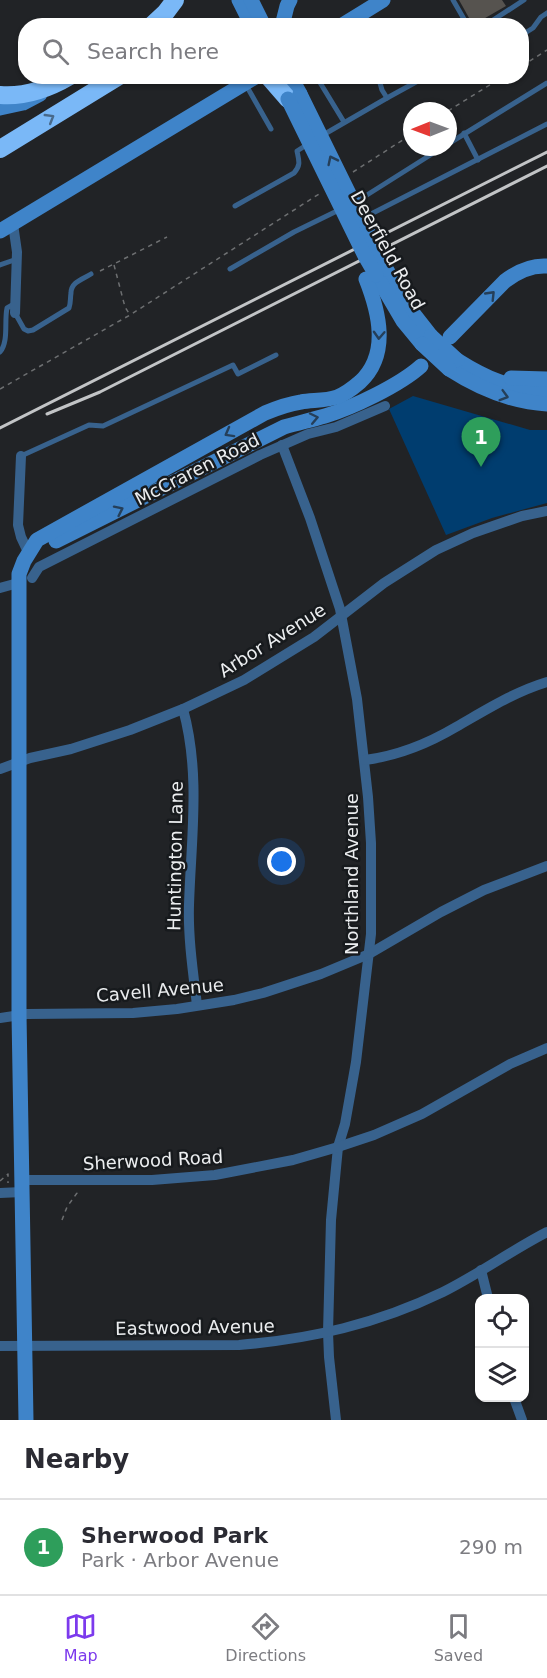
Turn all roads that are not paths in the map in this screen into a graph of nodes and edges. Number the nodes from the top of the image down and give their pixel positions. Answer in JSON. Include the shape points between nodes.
{"nodes":[{"id":1,"x":175,"y":0,"type":"edge"},
{"id":2,"x":239,"y":0,"type":"edge"},
{"id":3,"x":251,"y":0,"type":"edge"},
{"id":4,"x":290,"y":0,"type":"edge"},
{"id":5,"x":383,"y":0,"type":"edge"},
{"id":6,"x":453,"y":0,"type":"edge"},
{"id":7,"x":524,"y":0,"type":"edge"},
{"id":8,"x":547,"y":13,"type":"edge"},
{"id":9,"x":160,"y":18,"type":"edge"},
{"id":10,"x":248,"y":18,"type":"edge"},
{"id":11,"x":260,"y":18,"type":"edge"},
{"id":12,"x":284,"y":18,"type":"edge"},
{"id":13,"x":354,"y":18,"type":"edge"},
{"id":14,"x":463,"y":18,"type":"edge"},
{"id":15,"x":496,"y":18,"type":"edge"},
{"id":16,"x":529,"y":31,"type":"edge"},
{"id":17,"x":547,"y":83,"type":"edge"},
{"id":18,"x":54,"y":84,"type":"edge"},
{"id":19,"x":57,"y":84,"type":"edge"},
{"id":20,"x":106,"y":84,"type":"edge"},
{"id":21,"x":244,"y":84,"type":"edge"},
{"id":22,"x":253,"y":84,"type":"edge"},
{"id":23,"x":275,"y":84,"type":"edge"},
{"id":24,"x":281,"y":84,"type":"edge"},
{"id":25,"x":293,"y":84,"type":"edge"},
{"id":26,"x":321,"y":84,"type":"edge"},
{"id":27,"x":380,"y":84,"type":"edge"},
{"id":28,"x":412,"y":84,"type":"edge"},
{"id":29,"x":0,"y":95,"type":"edge"},
{"id":30,"x":387,"y":98,"type":"junction"},
{"id":31,"x":288,"y":99,"type":"junction"},
{"id":32,"x":0,"y":108,"type":"edge"},
{"id":33,"x":344,"y":122,"type":"junction"},
{"id":34,"x":547,"y":124,"type":"edge"},
{"id":35,"x":271,"y":129,"type":"dead end"},
{"id":36,"x":464,"y":133,"type":"junction"},
{"id":37,"x":457,"y":138,"type":"edge"},
{"id":38,"x":0,"y":149,"type":"edge"},
{"id":39,"x":428,"y":156,"type":"edge"},
{"id":40,"x":478,"y":160,"type":"junction"},
{"id":41,"x":359,"y":200,"type":"junction"},
{"id":42,"x":235,"y":206,"type":"dead end"},
{"id":43,"x":6,"y":227,"type":"edge"},
{"id":44,"x":17,"y":259,"type":"junction"},
{"id":45,"x":0,"y":265,"type":"edge"},
{"id":46,"x":547,"y":266,"type":"edge"},
{"id":47,"x":231,"y":269,"type":"dead end"},
{"id":48,"x":91,"y":274,"type":"dead end"},
{"id":49,"x":376,"y":274,"type":"junction"},
{"id":50,"x":15,"y":308,"type":"junction"},
{"id":51,"x":450,"y":337,"type":"dead end"},
{"id":52,"x":0,"y":352,"type":"edge"},
{"id":53,"x":276,"y":355,"type":"dead end"},
{"id":54,"x":453,"y":364,"type":"junction"},
{"id":55,"x":421,"y":366,"type":"dead end"},
{"id":56,"x":484,"y":376,"type":"junction"},
{"id":57,"x":547,"y":379,"type":"edge"},
{"id":58,"x":547,"y":392,"type":"edge"},
{"id":59,"x":547,"y":404,"type":"edge"},
{"id":60,"x":385,"y":406,"type":"dead end"},
{"id":61,"x":282,"y":445,"type":"junction"},
{"id":62,"x":21,"y":456,"type":"joint"},
{"id":63,"x":547,"y":511,"type":"edge"},
{"id":64,"x":29,"y":554,"type":"junction"},
{"id":65,"x":25,"y":580,"type":"junction"},
{"id":66,"x":0,"y":588,"type":"edge"},
{"id":67,"x":340,"y":618,"type":"junction"},
{"id":68,"x":547,"y":682,"type":"edge"},
{"id":69,"x":183,"y":709,"type":"junction"},
{"id":70,"x":365,"y":760,"type":"junction"},
{"id":71,"x":19,"y":762,"type":"junction"},
{"id":72,"x":0,"y":769,"type":"edge"},
{"id":73,"x":547,"y":866,"type":"edge"},
{"id":74,"x":369,"y":954,"type":"junction"},
{"id":75,"x":197,"y":1005,"type":"junction"},
{"id":76,"x":19,"y":1015,"type":"junction"},
{"id":77,"x":0,"y":1018,"type":"edge"},
{"id":78,"x":547,"y":1047,"type":"edge"},
{"id":79,"x":338,"y":1148,"type":"junction"},
{"id":80,"x":22,"y":1186,"type":"junction"},
{"id":81,"x":0,"y":1193,"type":"edge"},
{"id":82,"x":547,"y":1232,"type":"edge"},
{"id":83,"x":481,"y":1270,"type":"junction"},
{"id":84,"x":487,"y":1294,"type":"edge"},
{"id":85,"x":328,"y":1332,"type":"junction"},
{"id":86,"x":24,"y":1345,"type":"junction"},
{"id":87,"x":0,"y":1346,"type":"edge"},
{"id":88,"x":515,"y":1402,"type":"edge"},
{"id":89,"x":26,"y":1420,"type":"edge"},
{"id":90,"x":336,"y":1420,"type":"edge"},
{"id":91,"x":522,"y":1420,"type":"edge"}],
"edges":[{"from":1,"to":9,"type":"highway"},
{"from":2,"to":10,"type":"main road"},
{"from":3,"to":11,"type":"main road"},
{"from":4,"to":12,"type":"main road"},
{"from":5,"to":13,"type":"main road"},
{"from":6,"to":14,"type":"lane"},
{"from":7,"to":15,"type":"lane"},
{"from":8,"to":16,"type":"lane"},
{"from":17,"to":36,"type":"lane"},
{"from":18,"to":29,"type":"highway","via":[[22,94]]},
{"from":19,"to":32,"type":"main road","via":[[23,103]]},
{"from":38,"to":20,"type":"highway","one_way":true},
{"from":21,"to":43,"type":"main road"},
{"from":22,"to":35,"type":"lane"},
{"from":23,"to":31,"type":"highway"},
{"from":24,"to":31,"type":"main road","name":"Deerfield Road"},
{"from":49,"to":25,"type":"main road","name":"Deerfield Road","one_way":true,"bridge":true},
{"from":26,"to":33,"type":"lane"},
{"from":27,"to":30,"type":"lane"},
{"from":28,"to":30,"type":"lane"},
{"from":30,"to":33,"type":"lane"},
{"from":31,"to":49,"type":"main road","name":"Deerfield Road","bridge":true},
{"from":33,"to":42,"type":"lane","via":[[297,151],[300,163],[294,173]]},
{"from":34,"to":40,"type":"lane"},
{"from":36,"to":37,"type":"lane"},
{"from":36,"to":40,"type":"lane"},
{"from":39,"to":41,"type":"lane"},
{"from":40,"to":41,"type":"lane","via":[[371,214],[366,213]]},
{"from":41,"to":47,"type":"lane"},
{"from":43,"to":44,"type":"street"},
{"from":44,"to":45,"type":"lane"},
{"from":44,"to":50,"type":"street"},
{"from":51,"to":46,"type":"main road","one_way":true,"via":[[514,274]]},
{"from":48,"to":50,"type":"lane","via":[[72,285],[69,308],[33,330],[24,329]]},
{"from":49,"to":54,"type":"main road","name":"Deerfield Road","bridge":true,"via":[[403,321]]},
{"from":49,"to":64,"type":"main road","one_way":true,"via":[[376,357],[366,376],[351,390],[333,398],[285,405],[265,413],[37,540]]},
{"from":50,"to":52,"type":"lane","via":[[7,308],[5,341]]},
{"from":53,"to":62,"type":"lane","via":[[238,374],[233,365],[103,426],[89,425]]},
{"from":54,"to":56,"type":"main road","name":"Deerfield Road"},
{"from":54,"to":59,"type":"main road","name":"Deerfield Road","one_way":true,"via":[[464,379],[496,394]]},
{"from":64,"to":55,"type":"main road","one_way":true,"via":[[284,427],[355,405]]},
{"from":56,"to":57,"type":"main road"},
{"from":56,"to":58,"type":"main road","name":"Deerfield Road"},
{"from":60,"to":61,"type":"street","name":"McCraren Road"},
{"from":61,"to":65,"type":"street","name":"McCraren Road","via":[[39,567]]},
{"from":61,"to":67,"type":"street","name":"Northland Avenue","via":[[310,518]]},
{"from":62,"to":64,"type":"street","via":[[18,525]]},
{"from":63,"to":67,"type":"street","name":"Arbor Avenue","via":[[473,533],[436,550],[384,583]]},
{"from":64,"to":65,"type":"main road","via":[[19,574]]},
{"from":65,"to":66,"type":"street","name":"McCraren Road"},
{"from":65,"to":71,"type":"main road"},
{"from":67,"to":69,"type":"street","name":"Arbor Avenue","via":[[244,680]]},
{"from":67,"to":70,"type":"street","name":"Northland Avenue"},
{"from":68,"to":70,"type":"street","via":[[500,701],[434,739]]},
{"from":69,"to":71,"type":"street","name":"Arbor Avenue","via":[[71,749]]},
{"from":69,"to":75,"type":"street","name":"Huntington Lane","via":[[194,780],[189,914]]},
{"from":70,"to":74,"type":"street","name":"Northland Avenue","via":[[371,843]]},
{"from":71,"to":72,"type":"street","name":"Arbor Avenue"},
{"from":71,"to":76,"type":"main road"},
{"from":73,"to":74,"type":"street","name":"Cavell Avenue","via":[[483,891]]},
{"from":74,"to":75,"type":"street","name":"Cavell Avenue","via":[[263,993]]},
{"from":74,"to":79,"type":"street","name":"Northland Avenue","via":[[356,1062]]},
{"from":75,"to":76,"type":"street","name":"Cavell Avenue","via":[[133,1013]]},
{"from":76,"to":77,"type":"street","name":"Cavell Avenue"},
{"from":76,"to":80,"type":"main road"},
{"from":78,"to":79,"type":"street","name":"Sherwood Road","via":[[422,1114]]},
{"from":79,"to":80,"type":"street","name":"Sherwood Road","via":[[215,1175]]},
{"from":79,"to":85,"type":"street","name":"Northland Avenue","via":[[331,1220]]},
{"from":80,"to":81,"type":"street","name":"Sherwood Road"},
{"from":80,"to":86,"type":"main road"},
{"from":82,"to":83,"type":"street","name":"Eastwood Avenue"},
{"from":83,"to":84,"type":"street"},
{"from":83,"to":85,"type":"street","name":"Eastwood Avenue","via":[[403,1310]]},
{"from":85,"to":86,"type":"street","name":"Eastwood Avenue","via":[[239,1346]]},
{"from":85,"to":90,"type":"street","name":"Northland Avenue"},
{"from":86,"to":87,"type":"street","name":"Eastwood Avenue"},
{"from":86,"to":89,"type":"main road"},
{"from":88,"to":91,"type":"street"}]}
